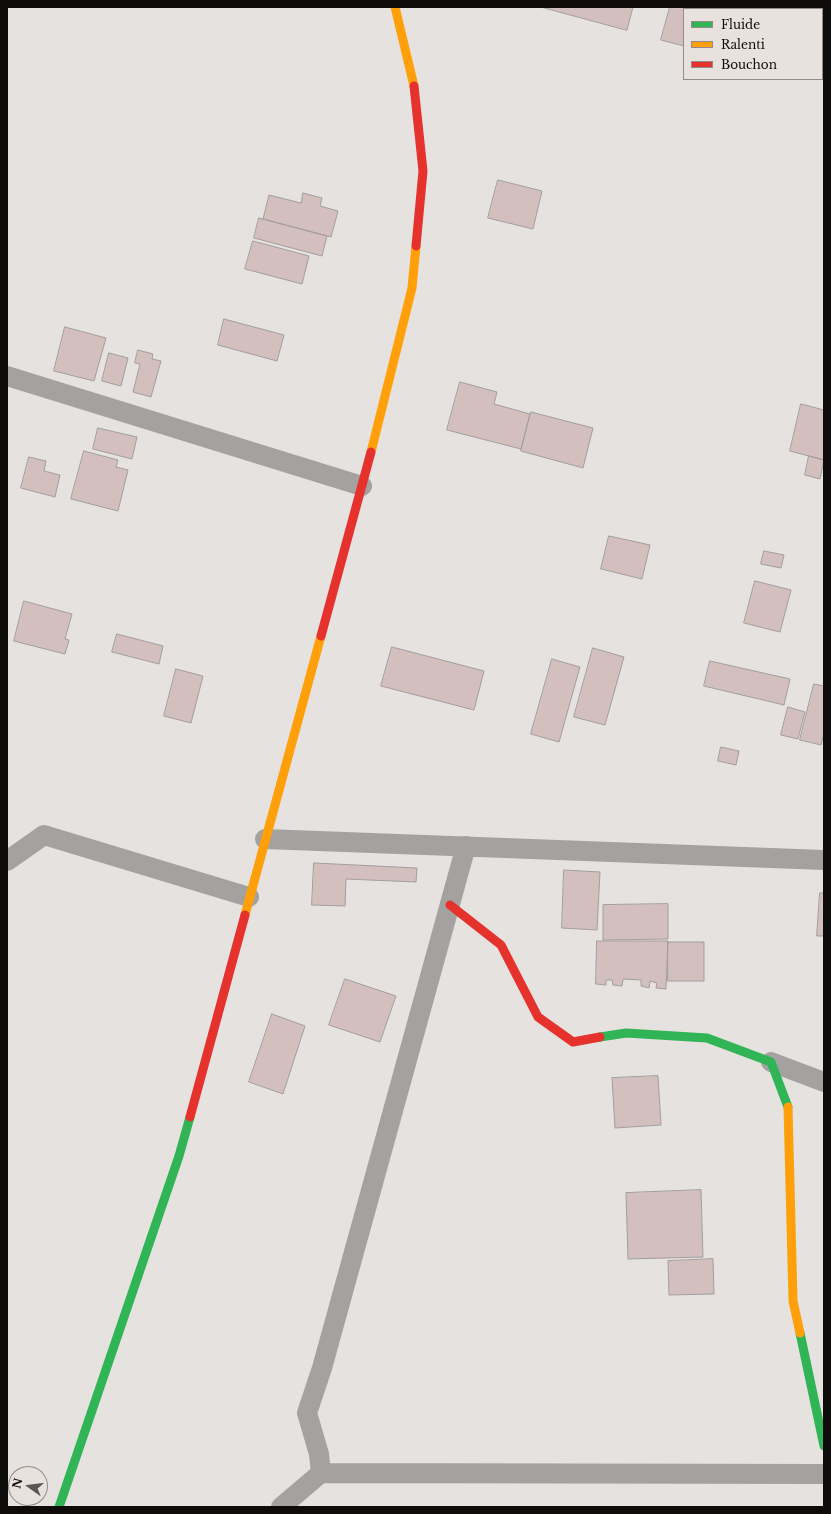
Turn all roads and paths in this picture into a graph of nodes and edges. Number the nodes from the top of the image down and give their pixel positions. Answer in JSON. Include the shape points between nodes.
{"nodes":[{"id":1,"x":392,"y":8,"type":"edge"},
{"id":2,"x":7,"y":376,"type":"edge"},
{"id":3,"x":362,"y":486,"type":"junction"},
{"id":4,"x":265,"y":839,"type":"junction"},
{"id":5,"x":466,"y":846,"type":"junction"},
{"id":6,"x":824,"y":860,"type":"edge"},
{"id":7,"x":7,"y":861,"type":"edge"},
{"id":8,"x":249,"y":896,"type":"junction"},
{"id":9,"x":450,"y":905,"type":"junction"},
{"id":10,"x":771,"y":1062,"type":"junction"},
{"id":11,"x":824,"y":1082,"type":"edge"},
{"id":12,"x":824,"y":1446,"type":"edge"},
{"id":13,"x":321,"y":1473,"type":"junction"},
{"id":14,"x":824,"y":1474,"type":"edge"},
{"id":15,"x":59,"y":1507,"type":"edge"},
{"id":16,"x":281,"y":1507,"type":"edge"}],
"edges":[{"from":1,"to":3,"type":"street","via":[[414,84],[423,171],[412,288]]},
{"from":2,"to":3,"type":"street"},
{"from":3,"to":4,"type":"street"},
{"from":4,"to":5,"type":"street"},
{"from":4,"to":8,"type":"street"},
{"from":5,"to":6,"type":"street"},
{"from":5,"to":9,"type":"street"},
{"from":7,"to":8,"type":"street","via":[[44,835]]},
{"from":8,"to":15,"type":"street","via":[[179,1156]]},
{"from":9,"to":10,"type":"street","via":[[501,945],[538,1017],[573,1042],[626,1033],[707,1038]]},
{"from":9,"to":13,"type":"street","via":[[322,1368],[307,1413],[319,1454]]},
{"from":10,"to":11,"type":"street"},
{"from":10,"to":12,"type":"street","via":[[789,1110],[793,1301]]},
{"from":13,"to":14,"type":"street"},
{"from":13,"to":16,"type":"street"}]}
